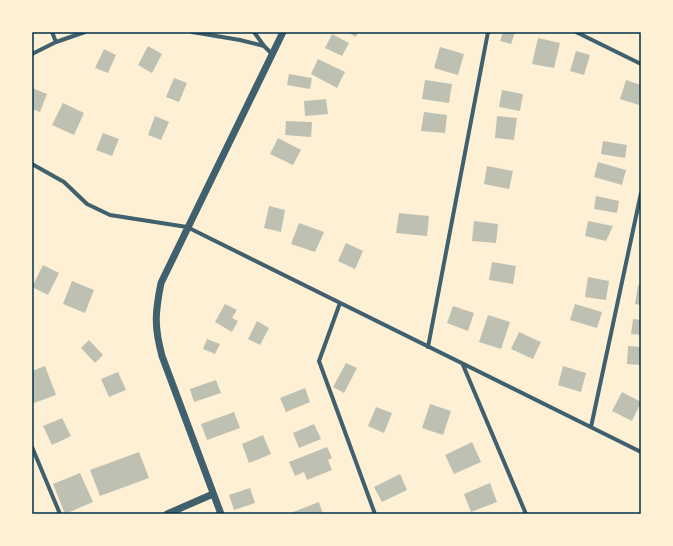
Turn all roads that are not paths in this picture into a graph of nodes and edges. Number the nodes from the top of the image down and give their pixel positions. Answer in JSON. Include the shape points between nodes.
{"nodes":[{"id":1,"x":52,"y":32,"type":"edge"},
{"id":2,"x":85,"y":32,"type":"edge"},
{"id":3,"x":192,"y":32,"type":"edge"},
{"id":4,"x":254,"y":32,"type":"edge"},
{"id":5,"x":283,"y":32,"type":"edge"},
{"id":6,"x":488,"y":32,"type":"edge"},
{"id":7,"x":576,"y":32,"type":"edge"},
{"id":8,"x":56,"y":42,"type":"junction"},
{"id":9,"x":264,"y":46,"type":"junction"},
{"id":10,"x":32,"y":54,"type":"edge"},
{"id":11,"x":272,"y":54,"type":"junction"},
{"id":12,"x":641,"y":64,"type":"edge"},
{"id":13,"x":32,"y":164,"type":"edge"},
{"id":14,"x":641,"y":193,"type":"edge"},
{"id":15,"x":187,"y":227,"type":"junction"},
{"id":16,"x":340,"y":303,"type":"junction"},
{"id":17,"x":428,"y":347,"type":"junction"},
{"id":18,"x":463,"y":365,"type":"junction"},
{"id":19,"x":591,"y":427,"type":"junction"},
{"id":20,"x":32,"y":447,"type":"edge"},
{"id":21,"x":641,"y":452,"type":"edge"},
{"id":22,"x":213,"y":494,"type":"junction"},
{"id":23,"x":60,"y":514,"type":"edge"},
{"id":24,"x":167,"y":514,"type":"edge"},
{"id":25,"x":221,"y":514,"type":"edge"},
{"id":26,"x":375,"y":514,"type":"edge"},
{"id":27,"x":526,"y":514,"type":"edge"}],
"edges":[{"from":1,"to":8,"type":"street"},
{"from":2,"to":8,"type":"street"},
{"from":3,"to":9,"type":"street"},
{"from":4,"to":9,"type":"street"},
{"from":5,"to":11,"type":"street"},
{"from":6,"to":17,"type":"street"},
{"from":7,"to":12,"type":"street"},
{"from":8,"to":10,"type":"street"},
{"from":9,"to":11,"type":"street"},
{"from":11,"to":15,"type":"street"},
{"from":13,"to":15,"type":"street","via":[[64,182],[87,204],[110,215]]},
{"from":14,"to":19,"type":"street"},
{"from":15,"to":16,"type":"street"},
{"from":15,"to":22,"type":"street","via":[[161,283],[156,310],[156,332],[162,356]]},
{"from":16,"to":17,"type":"street"},
{"from":16,"to":26,"type":"street","via":[[319,361]]},
{"from":17,"to":18,"type":"street"},
{"from":18,"to":19,"type":"street"},
{"from":18,"to":27,"type":"street"},
{"from":19,"to":21,"type":"street"},
{"from":20,"to":23,"type":"street"},
{"from":22,"to":24,"type":"street"},
{"from":22,"to":25,"type":"street"}]}
